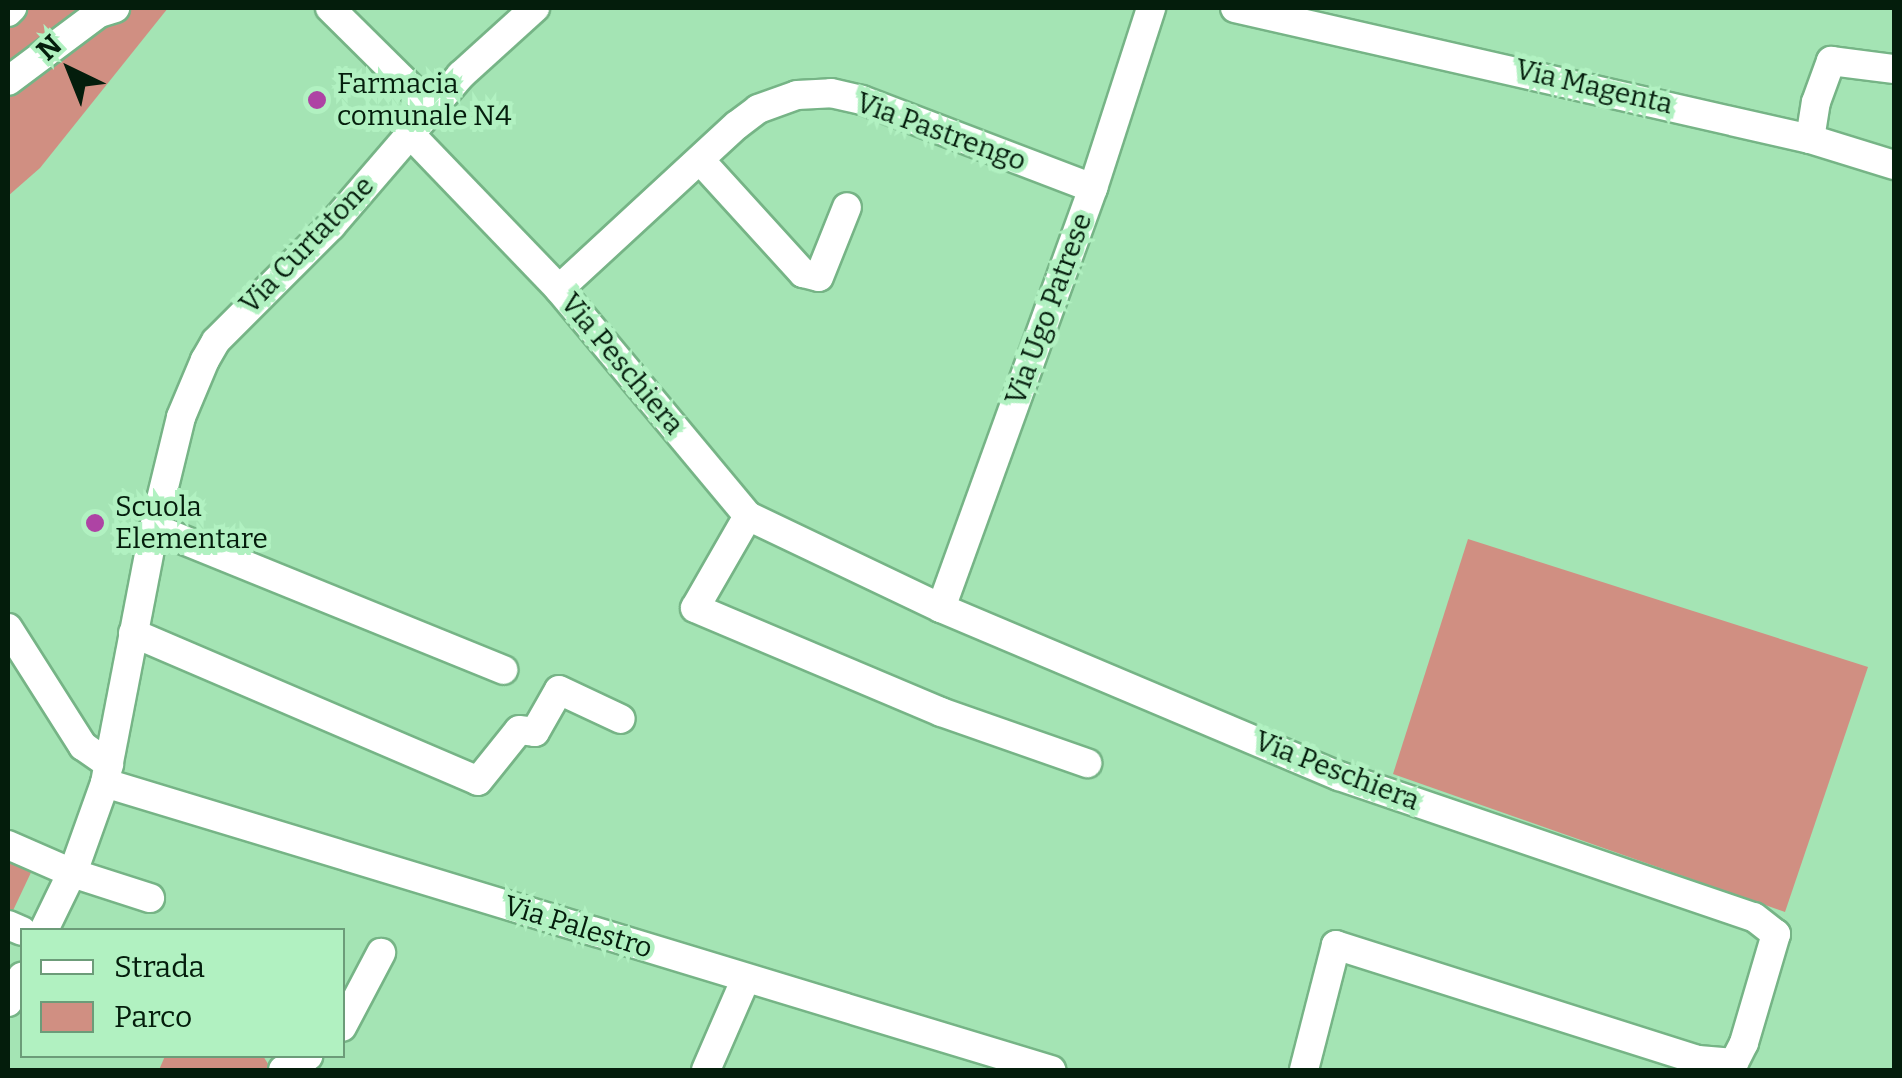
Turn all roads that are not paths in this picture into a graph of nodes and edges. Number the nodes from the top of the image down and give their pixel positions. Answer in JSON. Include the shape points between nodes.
{"nodes":[{"id":1,"x":115,"y":8,"type":"edge"},
{"id":2,"x":330,"y":8,"type":"edge"},
{"id":3,"x":536,"y":8,"type":"edge"},
{"id":4,"x":1151,"y":8,"type":"edge"},
{"id":5,"x":1235,"y":8,"type":"edge"},
{"id":6,"x":1894,"y":70,"type":"edge"},
{"id":7,"x":8,"y":80,"type":"edge"},
{"id":8,"x":430,"y":108,"type":"junction"},
{"id":9,"x":410,"y":134,"type":"junction"},
{"id":10,"x":1810,"y":139,"type":"junction"},
{"id":11,"x":700,"y":160,"type":"junction"},
{"id":12,"x":1894,"y":165,"type":"edge"},
{"id":13,"x":1093,"y":188,"type":"junction"},
{"id":14,"x":847,"y":207,"type":"dead end"},
{"id":15,"x":559,"y":289,"type":"junction"},
{"id":16,"x":748,"y":516,"type":"junction"},
{"id":17,"x":154,"y":528,"type":"junction"},
{"id":18,"x":941,"y":608,"type":"junction"},
{"id":19,"x":8,"y":628,"type":"edge"},
{"id":20,"x":133,"y":633,"type":"junction"},
{"id":21,"x":503,"y":670,"type":"dead end"},
{"id":22,"x":621,"y":719,"type":"dead end"},
{"id":23,"x":1087,"y":764,"type":"dead end"},
{"id":24,"x":107,"y":774,"type":"junction"},
{"id":25,"x":8,"y":845,"type":"edge"},
{"id":26,"x":72,"y":873,"type":"junction"},
{"id":27,"x":150,"y":898,"type":"dead end"},
{"id":28,"x":45,"y":928,"type":"edge"},
{"id":29,"x":381,"y":953,"type":"dead end"},
{"id":30,"x":746,"y":978,"type":"junction"},
{"id":31,"x":345,"y":1021,"type":"edge"},
{"id":32,"x":304,"y":1058,"type":"edge"},
{"id":33,"x":282,"y":1070,"type":"edge"},
{"id":34,"x":706,"y":1070,"type":"edge"},
{"id":35,"x":1051,"y":1070,"type":"edge"},
{"id":36,"x":1304,"y":1070,"type":"edge"}],
"edges":[{"from":1,"to":7,"type":"street","via":[[98,13]]},
{"from":2,"to":8,"type":"street"},
{"from":3,"to":8,"type":"street","name":"Via Curtatone"},
{"from":4,"to":13,"type":"street","name":"Via Ugo Patrese"},
{"from":5,"to":10,"type":"street","name":"Via Magenta"},
{"from":6,"to":10,"type":"street","via":[[1831,61]]},
{"from":8,"to":9,"type":"street","name":"Via Curtatone"},
{"from":9,"to":15,"type":"street","name":"Via Peschiera"},
{"from":9,"to":17,"type":"street","name":"Via Curtatone","via":[[331,226],[216,341],[181,417]]},
{"from":10,"to":12,"type":"street","name":"Via Magenta"},
{"from":11,"to":13,"type":"street","name":"Via Pastrengo","via":[[758,109],[797,94],[831,94]]},
{"from":11,"to":14,"type":"street","via":[[804,272],[820,277]]},
{"from":11,"to":15,"type":"street","name":"Via Pastrengo"},
{"from":13,"to":18,"type":"street","name":"Via Ugo Patrese"},
{"from":15,"to":16,"type":"street","name":"Via Peschiera"},
{"from":16,"to":18,"type":"street","name":"Via Peschiera"},
{"from":16,"to":23,"type":"street","via":[[694,608],[941,712]]},
{"from":17,"to":20,"type":"street","name":"Via Curtatone"},
{"from":17,"to":21,"type":"street"},
{"from":18,"to":36,"type":"street","name":"Via Peschiera","via":[[1340,776],[1754,917],[1776,934],[1734,1064],[1698,1060],[1336,944]]},
{"from":19,"to":24,"type":"street"},
{"from":20,"to":22,"type":"street","via":[[478,782],[518,730],[535,732],[558,690]]},
{"from":20,"to":24,"type":"street","name":"Via Curtatone"},
{"from":24,"to":26,"type":"street","name":"Via Curtatone"},
{"from":24,"to":30,"type":"street","name":"Via Palestro"},
{"from":25,"to":26,"type":"street"},
{"from":26,"to":27,"type":"street"},
{"from":26,"to":28,"type":"street","name":"Via Curtatone"},
{"from":29,"to":31,"type":"street"},
{"from":30,"to":34,"type":"street"},
{"from":30,"to":35,"type":"street","name":"Via Palestro"},
{"from":32,"to":33,"type":"street"}]}
